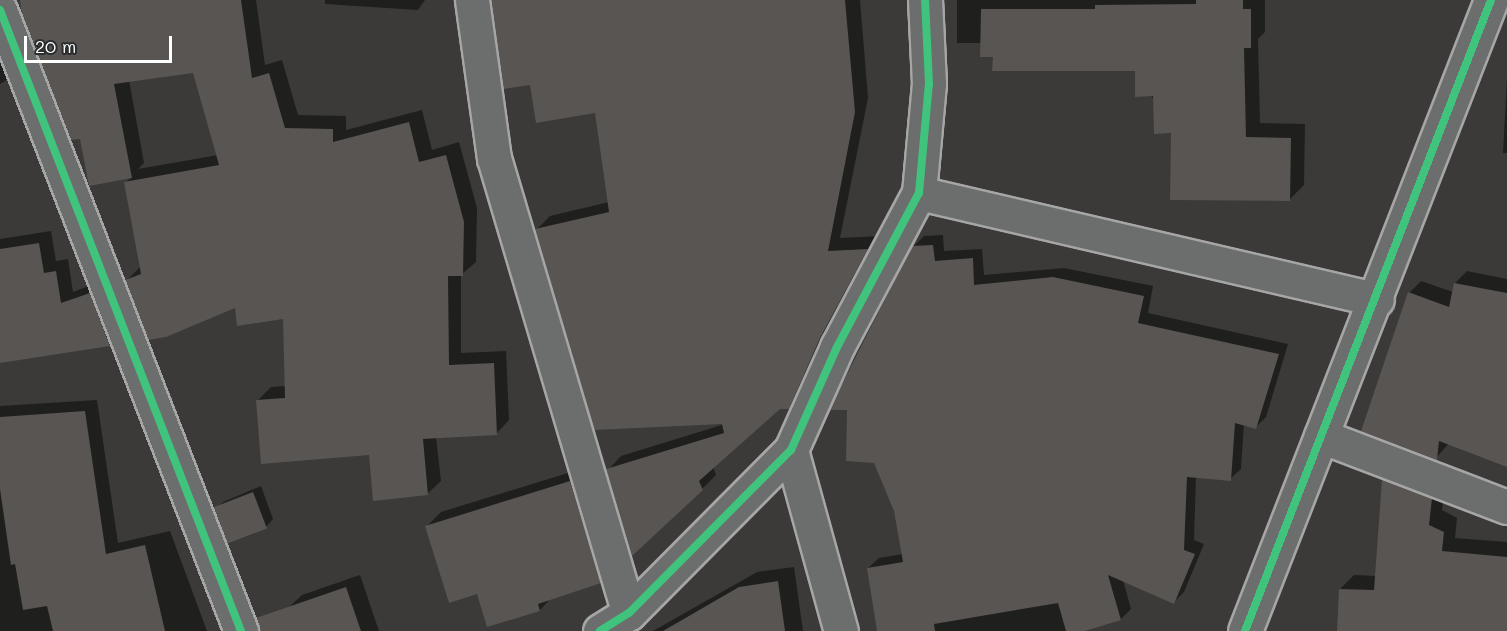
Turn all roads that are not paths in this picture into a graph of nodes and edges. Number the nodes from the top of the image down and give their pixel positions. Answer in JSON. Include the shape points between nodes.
{"nodes":[{"id":1,"x":472,"y":0,"type":"edge"},
{"id":2,"x":925,"y":0,"type":"edge"},
{"id":3,"x":1491,"y":0,"type":"edge"},
{"id":4,"x":0,"y":10,"type":"edge"},
{"id":5,"x":919,"y":193,"type":"junction"},
{"id":6,"x":1377,"y":300,"type":"junction"},
{"id":7,"x":1321,"y":436,"type":"junction"},
{"id":8,"x":791,"y":450,"type":"junction"},
{"id":9,"x":1507,"y":507,"type":"edge"},
{"id":10,"x":629,"y":613,"type":"junction"},
{"id":11,"x":241,"y":631,"type":"edge"},
{"id":12,"x":600,"y":631,"type":"edge"},
{"id":13,"x":840,"y":631,"type":"edge"},
{"id":14,"x":1245,"y":631,"type":"edge"}],
"edges":[{"from":1,"to":10,"type":"street","via":[[494,158]]},
{"from":2,"to":5,"type":"street","via":[[929,84]]},
{"from":3,"to":6,"type":"street"},
{"from":4,"to":11,"type":"street"},
{"from":5,"to":6,"type":"street"},
{"from":5,"to":8,"type":"street","via":[[837,347]]},
{"from":6,"to":7,"type":"street"},
{"from":7,"to":9,"type":"street"},
{"from":7,"to":14,"type":"street"},
{"from":8,"to":10,"type":"street"},
{"from":8,"to":13,"type":"street"},
{"from":10,"to":12,"type":"street"}]}
